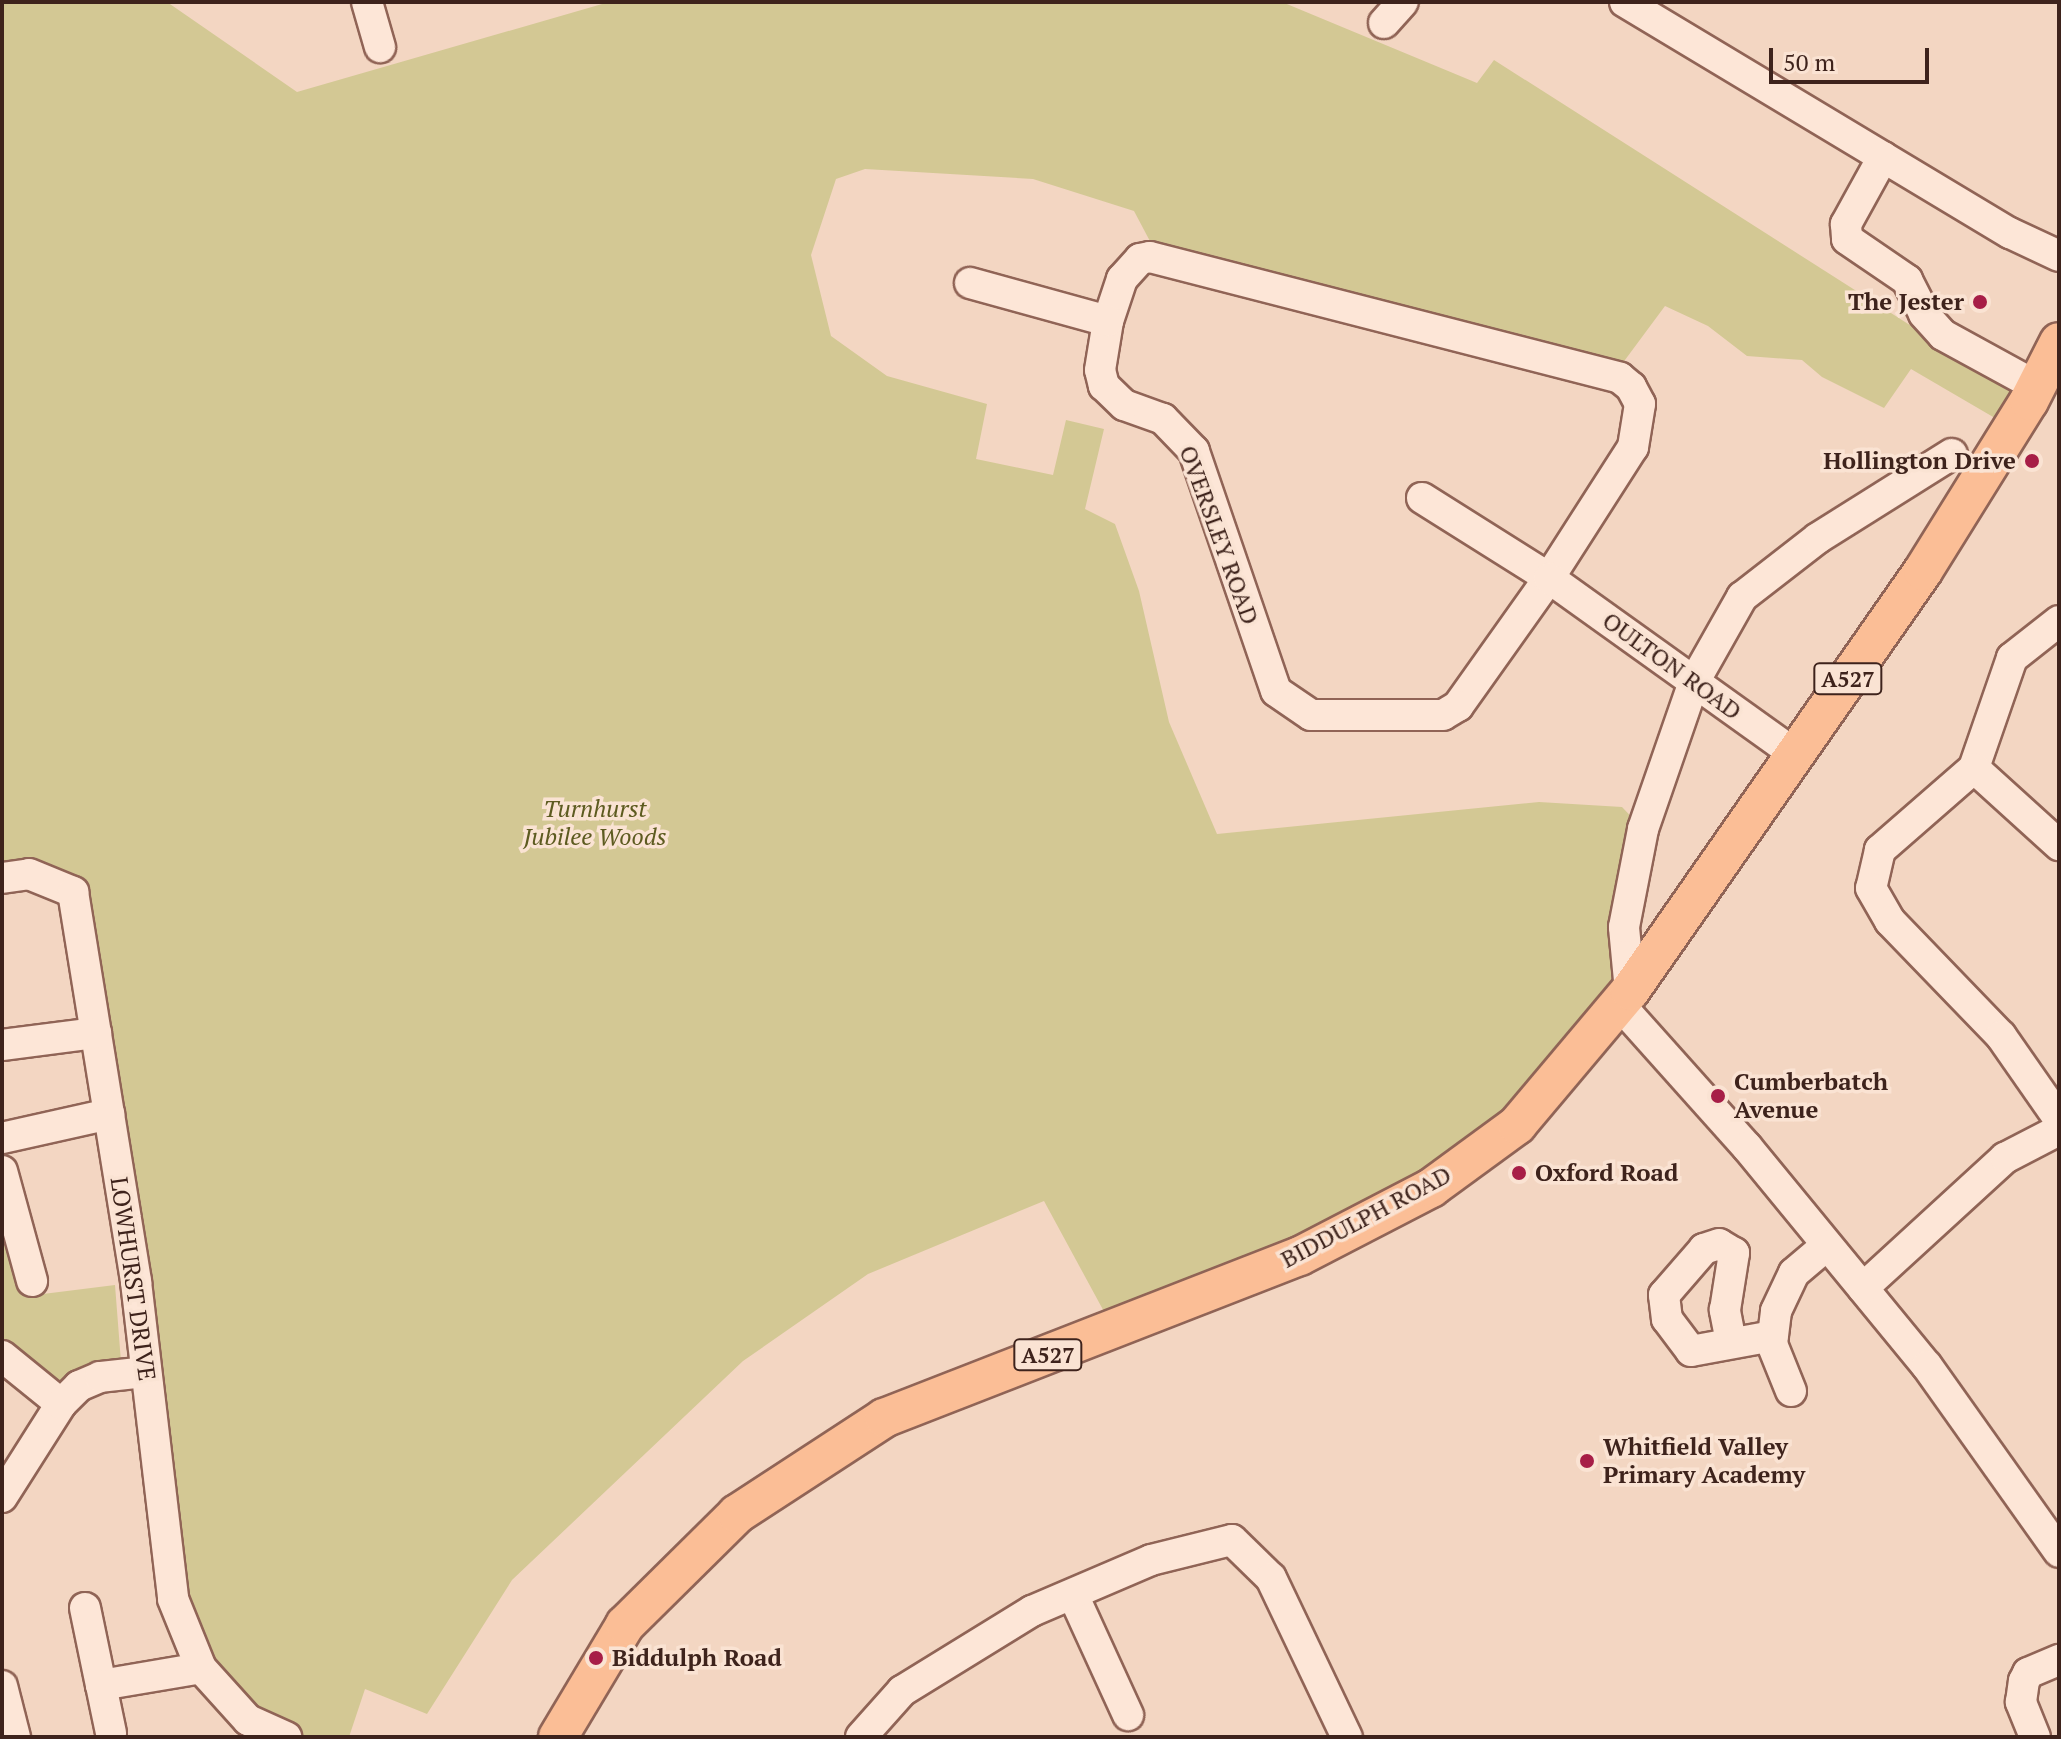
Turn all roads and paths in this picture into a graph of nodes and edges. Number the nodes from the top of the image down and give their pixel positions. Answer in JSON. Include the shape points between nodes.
{"nodes":[{"id":1,"x":367,"y":2,"type":"edge"},
{"id":2,"x":1625,"y":2,"type":"edge"},
{"id":3,"x":380,"y":47,"type":"dead end"},
{"id":4,"x":1883,"y":157,"type":"junction"},
{"id":5,"x":2059,"y":256,"type":"edge"},
{"id":6,"x":970,"y":283,"type":"dead end"},
{"id":7,"x":1108,"y":321,"type":"junction"},
{"id":8,"x":2059,"y":342,"type":"edge"},
{"id":9,"x":2045,"y":385,"type":"edge"},
{"id":10,"x":1952,"y":454,"type":"dead end"},
{"id":11,"x":1422,"y":498,"type":"dead end"},
{"id":12,"x":1549,"y":578,"type":"junction"},
{"id":13,"x":2059,"y":621,"type":"edge"},
{"id":14,"x":1694,"y":682,"type":"junction"},
{"id":15,"x":1795,"y":754,"type":"junction"},
{"id":16,"x":1974,"y":768,"type":"junction"},
{"id":17,"x":2059,"y":845,"type":"edge"},
{"id":18,"x":2,"y":878,"type":"edge"},
{"id":19,"x":1625,"y":998,"type":"junction"},
{"id":20,"x":96,"y":1033,"type":"junction"},
{"id":21,"x":2,"y":1045,"type":"edge"},
{"id":22,"x":109,"y":1114,"type":"junction"},
{"id":23,"x":2059,"y":1119,"type":"edge"},
{"id":24,"x":2059,"y":1130,"type":"edge"},
{"id":25,"x":2,"y":1138,"type":"edge"},
{"id":26,"x":2,"y":1171,"type":"edge"},
{"id":27,"x":1827,"y":1245,"type":"junction"},
{"id":28,"x":32,"y":1281,"type":"dead end"},
{"id":29,"x":1863,"y":1288,"type":"junction"},
{"id":30,"x":1773,"y":1336,"type":"junction"},
{"id":31,"x":1731,"y":1342,"type":"dead end"},
{"id":32,"x":2,"y":1356,"type":"edge"},
{"id":33,"x":146,"y":1372,"type":"junction"},
{"id":34,"x":1791,"y":1391,"type":"dead end"},
{"id":35,"x":61,"y":1404,"type":"junction"},
{"id":36,"x":2,"y":1497,"type":"edge"},
{"id":37,"x":2059,"y":1552,"type":"edge"},
{"id":38,"x":1074,"y":1597,"type":"junction"},
{"id":39,"x":85,"y":1608,"type":"dead end"},
{"id":40,"x":2059,"y":1660,"type":"edge"},
{"id":41,"x":201,"y":1668,"type":"junction"},
{"id":42,"x":101,"y":1685,"type":"junction"},
{"id":43,"x":3,"y":1696,"type":"edge"},
{"id":44,"x":1128,"y":1715,"type":"dead end"},
{"id":45,"x":111,"y":1733,"type":"dead end"},
{"id":46,"x":15,"y":1737,"type":"edge"},
{"id":47,"x":286,"y":1737,"type":"edge"},
{"id":48,"x":558,"y":1737,"type":"edge"},
{"id":49,"x":861,"y":1737,"type":"edge"},
{"id":50,"x":1347,"y":1737,"type":"edge"},
{"id":51,"x":2035,"y":1737,"type":"edge"}],
"edges":[{"from":1,"to":3,"type":"street"},
{"from":2,"to":4,"type":"street"},
{"from":4,"to":5,"type":"street"},
{"from":4,"to":9,"type":"street","via":[[1846,224],[1847,239],[1907,280],[1924,314],[1943,335]]},
{"from":6,"to":7,"type":"street"},
{"from":7,"to":12,"type":"street","name":"OVERSLEY ROAD","via":[[1100,370],[1104,386],[1124,405],[1163,419],[1194,451],[1267,674],[1291,706],[1311,715],[1443,715],[1467,698]]},
{"from":7,"to":12,"type":"street","name":"OVERSLEY ROAD","via":[[1128,268],[1150,257],[1620,378],[1640,404],[1633,447]]},
{"from":8,"to":9,"type":"main road","name":"BIDDULPH ROAD","number":"A527"},
{"from":9,"to":15,"type":"main road","name":"BIDDULPH ROAD","number":"A527"},
{"from":10,"to":14,"type":"street","via":[[1818,538],[1742,597]]},
{"from":11,"to":12,"type":"street","name":"OULTON ROAD"},
{"from":12,"to":14,"type":"street","name":"OULTON ROAD"},
{"from":13,"to":16,"type":"street","via":[[2012,658]]},
{"from":14,"to":15,"type":"street","name":"OULTON ROAD"},
{"from":14,"to":19,"type":"street","via":[[1643,829],[1624,927]]},
{"from":15,"to":19,"type":"main road","name":"BIDDULPH ROAD","number":"A527"},
{"from":16,"to":17,"type":"street"},
{"from":16,"to":23,"type":"street","via":[[1880,850],[1871,888],[1890,921],[2001,1036]]},
{"from":18,"to":20,"type":"street","name":"LOWHURST DRIVE","via":[[29,874],[73,892]]},
{"from":19,"to":27,"type":"street"},
{"from":19,"to":48,"type":"main road","name":"BIDDULPH ROAD","number":"A527","via":[[1517,1125],[1431,1188],[1300,1256],[884,1418],[737,1514],[625,1625]]},
{"from":20,"to":21,"type":"street"},
{"from":20,"to":22,"type":"street","name":"LOWHURST DRIVE"},
{"from":22,"to":25,"type":"street"},
{"from":22,"to":33,"type":"street","name":"LOWHURST DRIVE"},
{"from":24,"to":29,"type":"street","via":[[2005,1158]]},
{"from":26,"to":28,"type":"street"},
{"from":27,"to":29,"type":"street"},
{"from":27,"to":30,"type":"street","via":[[1794,1273],[1776,1311]]},
{"from":29,"to":37,"type":"street","via":[[1927,1366]]},
{"from":30,"to":31,"type":"street"},
{"from":30,"to":34,"type":"street"},
{"from":32,"to":35,"type":"street"},
{"from":33,"to":35,"type":"street","via":[[100,1377],[79,1386]]},
{"from":33,"to":41,"type":"street","name":"LOWHURST DRIVE","via":[[173,1599]]},
{"from":35,"to":36,"type":"street"},
{"from":38,"to":44,"type":"street"},
{"from":38,"to":49,"type":"street","via":[[1032,1611],[944,1662],[902,1691]]},
{"from":38,"to":50,"type":"street","via":[[1151,1560],[1232,1540],[1271,1578]]},
{"from":39,"to":42,"type":"street"},
{"from":40,"to":51,"type":"street","via":[[2028,1673],[2024,1681],[2021,1702]]},
{"from":41,"to":42,"type":"street"},
{"from":41,"to":47,"type":"street","name":"LOWHURST DRIVE","via":[[248,1720]]},
{"from":42,"to":45,"type":"street"},
{"from":43,"to":46,"type":"street"}]}
